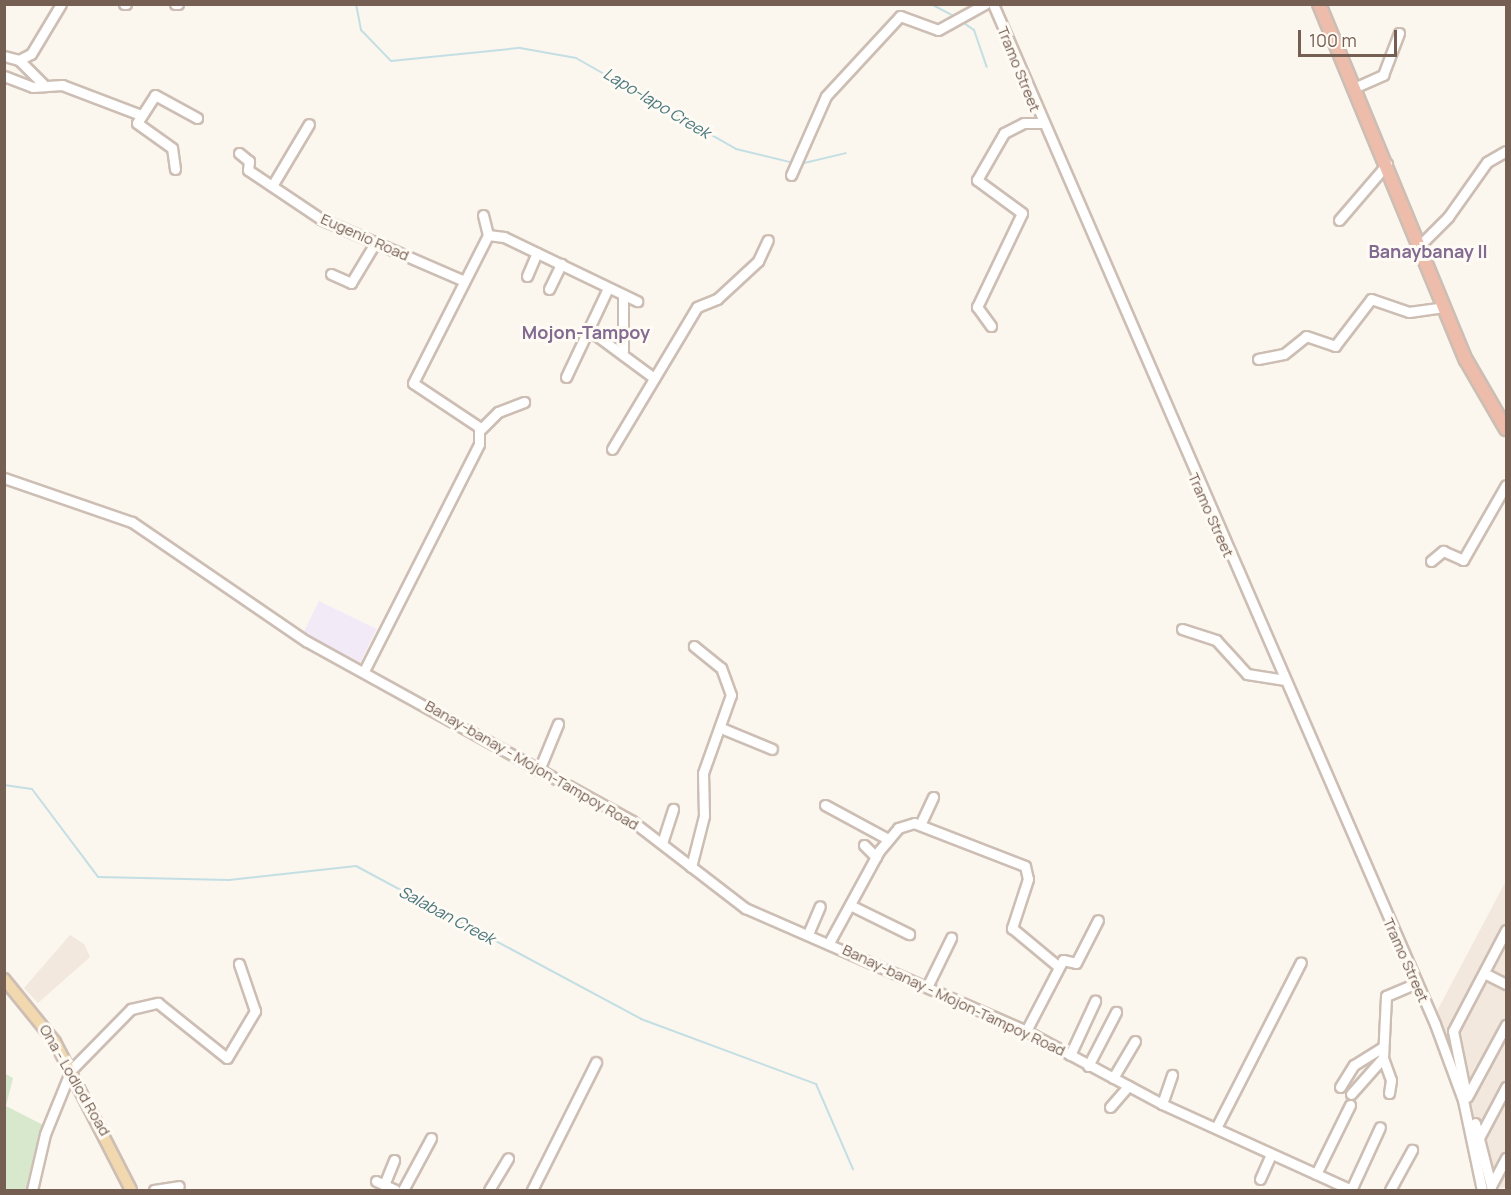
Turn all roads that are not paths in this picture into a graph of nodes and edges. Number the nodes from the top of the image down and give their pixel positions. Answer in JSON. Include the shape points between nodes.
{"nodes":[{"id":1,"x":61,"y":4,"type":"edge"},
{"id":2,"x":986,"y":4,"type":"edge"},
{"id":3,"x":993,"y":4,"type":"edge"},
{"id":4,"x":1319,"y":4,"type":"edge"},
{"id":5,"x":1399,"y":33,"type":"dead end"},
{"id":6,"x":4,"y":56,"type":"edge"},
{"id":7,"x":19,"y":60,"type":"junction"},
{"id":8,"x":4,"y":76,"type":"edge"},
{"id":9,"x":45,"y":86,"type":"junction"},
{"id":10,"x":1356,"y":87,"type":"junction"},
{"id":11,"x":141,"y":115,"type":"junction"},
{"id":12,"x":197,"y":118,"type":"dead end"},
{"id":13,"x":309,"y":123,"type":"dead end"},
{"id":14,"x":1041,"y":123,"type":"junction"},
{"id":15,"x":1506,"y":151,"type":"edge"},
{"id":16,"x":239,"y":153,"type":"dead end"},
{"id":17,"x":1387,"y":164,"type":"junction"},
{"id":18,"x":175,"y":169,"type":"dead end"},
{"id":19,"x":791,"y":175,"type":"dead end"},
{"id":20,"x":272,"y":186,"type":"junction"},
{"id":21,"x":483,"y":215,"type":"dead end"},
{"id":22,"x":1340,"y":220,"type":"dead end"},
{"id":23,"x":488,"y":236,"type":"junction"},
{"id":24,"x":768,"y":240,"type":"dead end"},
{"id":25,"x":375,"y":243,"type":"junction"},
{"id":26,"x":1420,"y":245,"type":"junction"},
{"id":27,"x":537,"y":253,"type":"junction"},
{"id":28,"x":561,"y":264,"type":"junction"},
{"id":29,"x":331,"y":274,"type":"dead end"},
{"id":30,"x":527,"y":276,"type":"dead end"},
{"id":31,"x":462,"y":280,"type":"junction"},
{"id":32,"x":608,"y":288,"type":"junction"},
{"id":33,"x":549,"y":290,"type":"dead end"},
{"id":34,"x":622,"y":295,"type":"junction"},
{"id":35,"x":637,"y":301,"type":"dead end"},
{"id":36,"x":1444,"y":307,"type":"junction"},
{"id":37,"x":991,"y":326,"type":"dead end"},
{"id":38,"x":589,"y":330,"type":"junction"},
{"id":39,"x":623,"y":351,"type":"dead end"},
{"id":40,"x":1258,"y":359,"type":"dead end"},
{"id":41,"x":566,"y":376,"type":"dead end"},
{"id":42,"x":654,"y":378,"type":"junction"},
{"id":43,"x":524,"y":402,"type":"dead end"},
{"id":44,"x":481,"y":429,"type":"junction"},
{"id":45,"x":1506,"y":429,"type":"edge"},
{"id":46,"x":612,"y":448,"type":"dead end"},
{"id":47,"x":4,"y":478,"type":"edge"},
{"id":48,"x":1506,"y":485,"type":"edge"},
{"id":49,"x":1431,"y":561,"type":"dead end"},
{"id":50,"x":1182,"y":629,"type":"dead end"},
{"id":51,"x":694,"y":646,"type":"dead end"},
{"id":52,"x":365,"y":669,"type":"junction"},
{"id":53,"x":1284,"y":680,"type":"junction"},
{"id":54,"x":558,"y":724,"type":"dead end"},
{"id":55,"x":721,"y":728,"type":"junction"},
{"id":56,"x":772,"y":749,"type":"dead end"},
{"id":57,"x":539,"y":770,"type":"junction"},
{"id":58,"x":933,"y":797,"type":"dead end"},
{"id":59,"x":825,"y":805,"type":"dead end"},
{"id":60,"x":673,"y":809,"type":"dead end"},
{"id":61,"x":920,"y":825,"type":"junction"},
{"id":62,"x":888,"y":839,"type":"junction"},
{"id":63,"x":662,"y":843,"type":"junction"},
{"id":64,"x":864,"y":845,"type":"dead end"},
{"id":65,"x":876,"y":857,"type":"junction"},
{"id":66,"x":691,"y":867,"type":"junction"},
{"id":67,"x":850,"y":905,"type":"junction"},
{"id":68,"x":820,"y":906,"type":"dead end"},
{"id":69,"x":1098,"y":920,"type":"dead end"},
{"id":70,"x":808,"y":934,"type":"junction"},
{"id":71,"x":909,"y":934,"type":"dead end"},
{"id":72,"x":1505,"y":935,"type":"edge"},
{"id":73,"x":951,"y":938,"type":"dead end"},
{"id":74,"x":830,"y":941,"type":"junction"},
{"id":75,"x":1301,"y":962,"type":"dead end"},
{"id":76,"x":239,"y":963,"type":"dead end"},
{"id":77,"x":1059,"y":967,"type":"junction"},
{"id":78,"x":1484,"y":973,"type":"junction"},
{"id":79,"x":4,"y":979,"type":"edge"},
{"id":80,"x":1416,"y":983,"type":"junction"},
{"id":81,"x":1506,"y":984,"type":"edge"},
{"id":82,"x":927,"y":987,"type":"junction"},
{"id":83,"x":1095,"y":1000,"type":"dead end"},
{"id":84,"x":1116,"y":1012,"type":"dead end"},
{"id":85,"x":1506,"y":1025,"type":"edge"},
{"id":86,"x":1026,"y":1031,"type":"junction"},
{"id":87,"x":1135,"y":1041,"type":"dead end"},
{"id":88,"x":1383,"y":1047,"type":"junction"},
{"id":89,"x":1070,"y":1055,"type":"junction"},
{"id":90,"x":1383,"y":1058,"type":"junction"},
{"id":91,"x":596,"y":1062,"type":"dead end"},
{"id":92,"x":1088,"y":1066,"type":"junction"},
{"id":93,"x":71,"y":1070,"type":"junction"},
{"id":94,"x":1172,"y":1076,"type":"dead end"},
{"id":95,"x":1113,"y":1078,"type":"junction"},
{"id":96,"x":1128,"y":1086,"type":"junction"},
{"id":97,"x":1340,"y":1087,"type":"dead end"},
{"id":98,"x":1506,"y":1087,"type":"edge"},
{"id":99,"x":1389,"y":1093,"type":"dead end"},
{"id":100,"x":1351,"y":1094,"type":"dead end"},
{"id":101,"x":1467,"y":1097,"type":"junction"},
{"id":102,"x":1162,"y":1104,"type":"junction"},
{"id":103,"x":1350,"y":1105,"type":"dead end"},
{"id":104,"x":1110,"y":1107,"type":"dead end"},
{"id":105,"x":1380,"y":1127,"type":"dead end"},
{"id":106,"x":1216,"y":1128,"type":"junction"},
{"id":107,"x":431,"y":1138,"type":"dead end"},
{"id":108,"x":1479,"y":1138,"type":"junction"},
{"id":109,"x":1412,"y":1150,"type":"dead end"},
{"id":110,"x":1271,"y":1154,"type":"junction"},
{"id":111,"x":508,"y":1158,"type":"dead end"},
{"id":112,"x":1506,"y":1158,"type":"edge"},
{"id":113,"x":394,"y":1160,"type":"dead end"},
{"id":114,"x":1316,"y":1174,"type":"junction"},
{"id":115,"x":1260,"y":1179,"type":"dead end"},
{"id":116,"x":179,"y":1186,"type":"dead end"},
{"id":117,"x":1338,"y":1188,"type":"edge"},
{"id":118,"x":1351,"y":1190,"type":"edge"},
{"id":119,"x":32,"y":1191,"type":"edge"},
{"id":120,"x":131,"y":1191,"type":"edge"},
{"id":121,"x":154,"y":1191,"type":"edge"},
{"id":122,"x":395,"y":1191,"type":"edge"},
{"id":123,"x":403,"y":1191,"type":"edge"},
{"id":124,"x":489,"y":1191,"type":"edge"},
{"id":125,"x":532,"y":1191,"type":"edge"},
{"id":126,"x":1390,"y":1191,"type":"edge"},
{"id":127,"x":1482,"y":1191,"type":"edge"}],
"edges":[{"from":1,"to":7,"type":"street","via":[[31,54]]},
{"from":2,"to":19,"type":"street","via":[[938,30],[900,16],[826,96]]},
{"from":3,"to":14,"type":"street","name":"Tramo Street"},
{"from":4,"to":10,"type":"highway"},
{"from":5,"to":10,"type":"street","via":[[1383,75]]},
{"from":6,"to":7,"type":"street"},
{"from":7,"to":9,"type":"street"},
{"from":8,"to":9,"type":"street"},
{"from":9,"to":11,"type":"street","via":[[62,85]]},
{"from":10,"to":17,"type":"highway"},
{"from":11,"to":12,"type":"street","via":[[155,95]]},
{"from":11,"to":18,"type":"street","via":[[137,123],[172,148]]},
{"from":13,"to":20,"type":"street"},
{"from":14,"to":37,"type":"street","via":[[1024,123],[1004,133],[977,180],[1022,213],[977,307]]},
{"from":14,"to":53,"type":"street","name":"Tramo Street"},
{"from":15,"to":26,"type":"street","via":[[1486,162],[1448,217]]},
{"from":16,"to":20,"type":"street","name":"Eugenio Road","via":[[249,161],[248,170]]},
{"from":17,"to":22,"type":"street"},
{"from":17,"to":26,"type":"highway"},
{"from":20,"to":25,"type":"street","name":"Eugenio Road","via":[[321,219]]},
{"from":21,"to":23,"type":"street"},
{"from":23,"to":27,"type":"street"},
{"from":23,"to":31,"type":"street"},
{"from":24,"to":42,"type":"street","via":[[758,261],[717,299],[701,302]]},
{"from":25,"to":29,"type":"street","via":[[351,283]]},
{"from":25,"to":31,"type":"street","name":"Eugenio Road"},
{"from":26,"to":36,"type":"highway"},
{"from":27,"to":28,"type":"street"},
{"from":27,"to":30,"type":"street"},
{"from":28,"to":32,"type":"street"},
{"from":28,"to":33,"type":"street"},
{"from":31,"to":44,"type":"street","via":[[413,383]]},
{"from":32,"to":34,"type":"street"},
{"from":32,"to":38,"type":"street"},
{"from":34,"to":35,"type":"street"},
{"from":34,"to":39,"type":"street"},
{"from":36,"to":40,"type":"street","via":[[1409,312],[1371,299],[1335,346],[1306,336],[1284,354]]},
{"from":36,"to":45,"type":"highway","via":[[1466,360]]},
{"from":38,"to":41,"type":"street"},
{"from":38,"to":42,"type":"street"},
{"from":42,"to":46,"type":"street"},
{"from":43,"to":44,"type":"street","via":[[498,412]]},
{"from":44,"to":52,"type":"street","via":[[479,444]]},
{"from":47,"to":52,"type":"street","name":"Banay-banay - Mojon-Tampoy Road","via":[[132,522],[306,641]]},
{"from":48,"to":49,"type":"street","via":[[1463,560],[1443,551]]},
{"from":50,"to":53,"type":"street","via":[[1216,640],[1247,674]]},
{"from":51,"to":55,"type":"street","via":[[727,677],[730,702]]},
{"from":52,"to":57,"type":"street","name":"Banay-banay - Mojon-Tampoy Road"},
{"from":53,"to":80,"type":"street","name":"Tramo Street"},
{"from":54,"to":57,"type":"street"},
{"from":55,"to":56,"type":"street"},
{"from":55,"to":66,"type":"street","via":[[703,773],[704,816]]},
{"from":57,"to":63,"type":"street","name":"Banay-banay - Mojon-Tampoy Road"},
{"from":58,"to":61,"type":"street"},
{"from":59,"to":62,"type":"street"},
{"from":60,"to":63,"type":"street"},
{"from":61,"to":62,"type":"street","via":[[906,823]]},
{"from":61,"to":77,"type":"street","via":[[1024,866],[1028,879],[1012,928]]},
{"from":62,"to":65,"type":"street"},
{"from":63,"to":66,"type":"street","name":"Banay-banay - Mojon-Tampoy Road"},
{"from":64,"to":65,"type":"street"},
{"from":65,"to":67,"type":"street"},
{"from":66,"to":70,"type":"street","name":"Banay-banay - Mojon-Tampoy Road","via":[[745,908]]},
{"from":67,"to":71,"type":"street"},
{"from":67,"to":74,"type":"street"},
{"from":68,"to":70,"type":"street"},
{"from":69,"to":77,"type":"street","via":[[1076,963],[1065,959]]},
{"from":70,"to":74,"type":"street","name":"Banay-banay - Mojon-Tampoy Road"},
{"from":72,"to":78,"type":"street"},
{"from":73,"to":82,"type":"street"},
{"from":74,"to":82,"type":"street","name":"Banay-banay - Mojon-Tampoy Road"},
{"from":75,"to":106,"type":"street"},
{"from":76,"to":93,"type":"street","via":[[255,1011],[244,1037],[226,1059],[157,1003],[131,1009]]},
{"from":77,"to":86,"type":"street"},
{"from":78,"to":81,"type":"street"},
{"from":78,"to":101,"type":"street","via":[[1453,1031]]},
{"from":79,"to":93,"type":"main road","name":"Ona - Lodlod Road","via":[[28,1002]]},
{"from":80,"to":88,"type":"street","via":[[1386,996]]},
{"from":80,"to":127,"type":"street","name":"Tramo Street","via":[[1463,1100]]},
{"from":82,"to":86,"type":"street","name":"Banay-banay - Mojon-Tampoy Road"},
{"from":83,"to":89,"type":"street"},
{"from":84,"to":92,"type":"street"},
{"from":85,"to":101,"type":"street"},
{"from":86,"to":89,"type":"street","name":"Banay-banay - Mojon-Tampoy Road"},
{"from":87,"to":95,"type":"street"},
{"from":88,"to":90,"type":"street"},
{"from":88,"to":97,"type":"street","via":[[1354,1065]]},
{"from":89,"to":92,"type":"street","name":"Banay-banay - Mojon-Tampoy Road"},
{"from":90,"to":99,"type":"street","via":[[1391,1080]]},
{"from":90,"to":100,"type":"street"},
{"from":91,"to":125,"type":"street"},
{"from":92,"to":95,"type":"street","name":"Banay-banay - Mojon-Tampoy Road"},
{"from":93,"to":119,"type":"street","via":[[45,1134]]},
{"from":93,"to":120,"type":"main road","name":"Ona - Lodlod Road"},
{"from":94,"to":102,"type":"street"},
{"from":95,"to":96,"type":"street","name":"Banay-banay - Mojon-Tampoy Road"},
{"from":96,"to":102,"type":"street","name":"Banay-banay - Mojon-Tampoy Road"},
{"from":96,"to":104,"type":"street"},
{"from":98,"to":108,"type":"street"},
{"from":101,"to":108,"type":"street"},
{"from":102,"to":106,"type":"street","name":"Banay-banay - Mojon-Tampoy Road"},
{"from":103,"to":114,"type":"street"},
{"from":105,"to":118,"type":"street"},
{"from":106,"to":110,"type":"street","name":"Banay-banay - Mojon-Tampoy Road"},
{"from":107,"to":123,"type":"street"},
{"from":108,"to":112,"type":"street","via":[[1491,1186]]},
{"from":109,"to":126,"type":"street"},
{"from":110,"to":114,"type":"street","name":"Banay-banay - Mojon-Tampoy Road"},
{"from":110,"to":115,"type":"street"},
{"from":111,"to":124,"type":"street"},
{"from":113,"to":122,"type":"street","via":[[380,1183]]},
{"from":114,"to":117,"type":"street","name":"Banay-banay - Mojon-Tampoy Road"},
{"from":116,"to":121,"type":"street"},
{"from":117,"to":118,"type":"street","name":"Banay-banay - Mojon-Tampoy Road"}]}
